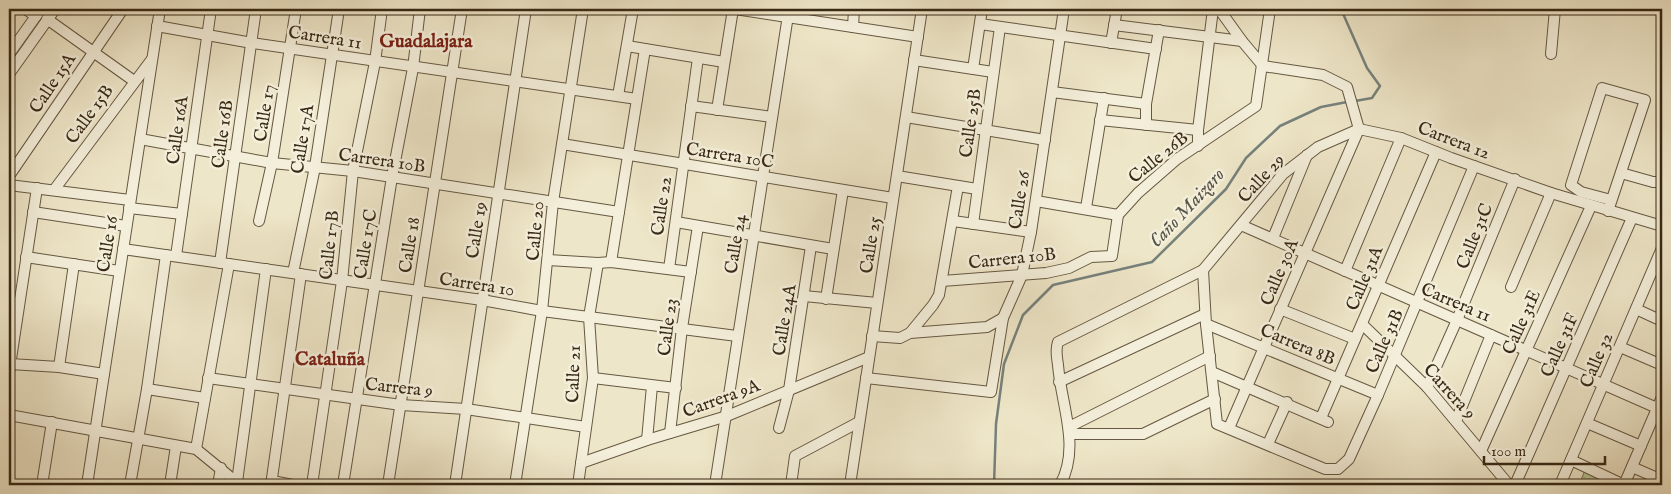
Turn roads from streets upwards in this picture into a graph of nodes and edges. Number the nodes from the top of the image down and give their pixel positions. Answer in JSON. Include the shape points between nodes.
{"nodes":[{"id":1,"x":25,"y":9,"type":"edge"},
{"id":2,"x":55,"y":9,"type":"edge"},
{"id":3,"x":123,"y":9,"type":"edge"},
{"id":4,"x":160,"y":9,"type":"edge"},
{"id":5,"x":211,"y":9,"type":"edge"},
{"id":6,"x":256,"y":9,"type":"edge"},
{"id":7,"x":296,"y":9,"type":"edge"},
{"id":8,"x":339,"y":9,"type":"edge"},
{"id":9,"x":382,"y":9,"type":"edge"},
{"id":10,"x":420,"y":9,"type":"edge"},
{"id":11,"x":462,"y":9,"type":"edge"},
{"id":12,"x":526,"y":9,"type":"edge"},
{"id":13,"x":583,"y":9,"type":"edge"},
{"id":14,"x":632,"y":9,"type":"edge"},
{"id":15,"x":734,"y":9,"type":"edge"},
{"id":16,"x":854,"y":9,"type":"edge"},
{"id":17,"x":922,"y":9,"type":"edge"},
{"id":18,"x":982,"y":9,"type":"edge"},
{"id":19,"x":1064,"y":9,"type":"edge"},
{"id":20,"x":1117,"y":9,"type":"edge"},
{"id":21,"x":1213,"y":9,"type":"edge"},
{"id":22,"x":1219,"y":9,"type":"edge"},
{"id":23,"x":1270,"y":9,"type":"edge"},
{"id":24,"x":1555,"y":9,"type":"edge"},
{"id":25,"x":38,"y":12,"type":"edge"},
{"id":26,"x":788,"y":13,"type":"edge"},
{"id":27,"x":48,"y":19,"type":"junction"},
{"id":28,"x":980,"y":24,"type":"junction"},
{"id":29,"x":1114,"y":25,"type":"junction"},
{"id":30,"x":157,"y":26,"type":"junction"},
{"id":31,"x":853,"y":27,"type":"junction"},
{"id":32,"x":1000,"y":27,"type":"junction"},
{"id":33,"x":1158,"y":30,"type":"junction"},
{"id":34,"x":207,"y":33,"type":"junction"},
{"id":35,"x":1060,"y":36,"type":"junction"},
{"id":36,"x":918,"y":37,"type":"junction"},
{"id":37,"x":1208,"y":37,"type":"junction"},
{"id":38,"x":1242,"y":41,"type":"junction"},
{"id":39,"x":252,"y":43,"type":"junction"},
{"id":40,"x":1111,"y":43,"type":"junction"},
{"id":41,"x":626,"y":46,"type":"junction"},
{"id":42,"x":291,"y":48,"type":"junction"},
{"id":43,"x":645,"y":49,"type":"junction"},
{"id":44,"x":1156,"y":49,"type":"junction"},
{"id":45,"x":94,"y":51,"type":"junction"},
{"id":46,"x":9,"y":54,"type":"edge"},
{"id":47,"x":331,"y":54,"type":"junction"},
{"id":48,"x":1551,"y":54,"type":"dead end"},
{"id":49,"x":698,"y":58,"type":"junction"},
{"id":50,"x":152,"y":59,"type":"junction"},
{"id":51,"x":914,"y":60,"type":"junction"},
{"id":52,"x":375,"y":62,"type":"junction"},
{"id":53,"x":724,"y":62,"type":"junction"},
{"id":54,"x":1263,"y":66,"type":"junction"},
{"id":55,"x":413,"y":68,"type":"junction"},
{"id":56,"x":973,"y":69,"type":"junction"},
{"id":57,"x":453,"y":71,"type":"junction"},
{"id":58,"x":994,"y":72,"type":"junction"},
{"id":59,"x":9,"y":74,"type":"edge"},
{"id":60,"x":515,"y":80,"type":"junction"},
{"id":61,"x":134,"y":81,"type":"junction"},
{"id":62,"x":570,"y":89,"type":"junction"},
{"id":63,"x":1052,"y":92,"type":"junction"},
{"id":64,"x":618,"y":96,"type":"junction"},
{"id":65,"x":1104,"y":98,"type":"junction"},
{"id":66,"x":637,"y":99,"type":"junction"},
{"id":67,"x":1146,"y":104,"type":"junction"},
{"id":68,"x":691,"y":106,"type":"junction"},
{"id":69,"x":718,"y":110,"type":"junction"},
{"id":70,"x":772,"y":117,"type":"junction"},
{"id":71,"x":906,"y":117,"type":"junction"},
{"id":72,"x":1100,"y":120,"type":"junction"},
{"id":73,"x":1358,"y":124,"type":"junction"},
{"id":74,"x":1146,"y":126,"type":"junction"},
{"id":75,"x":986,"y":130,"type":"junction"},
{"id":76,"x":1198,"y":130,"type":"junction"},
{"id":77,"x":1401,"y":138,"type":"junction"},
{"id":78,"x":140,"y":139,"type":"junction"},
{"id":79,"x":1045,"y":140,"type":"junction"},
{"id":80,"x":562,"y":144,"type":"junction"},
{"id":81,"x":1198,"y":146,"type":"junction"},
{"id":82,"x":191,"y":147,"type":"junction"},
{"id":83,"x":1436,"y":152,"type":"junction"},
{"id":84,"x":628,"y":154,"type":"junction"},
{"id":85,"x":1307,"y":154,"type":"junction"},
{"id":86,"x":235,"y":157,"type":"junction"},
{"id":87,"x":272,"y":163,"type":"junction"},
{"id":88,"x":684,"y":163,"type":"junction"},
{"id":89,"x":1474,"y":166,"type":"junction"},
{"id":90,"x":315,"y":168,"type":"junction"},
{"id":91,"x":353,"y":171,"type":"junction"},
{"id":92,"x":1621,"y":172,"type":"junction"},
{"id":93,"x":9,"y":176,"type":"edge"},
{"id":94,"x":762,"y":176,"type":"junction"},
{"id":95,"x":897,"y":176,"type":"junction"},
{"id":96,"x":392,"y":177,"type":"junction"},
{"id":97,"x":1514,"y":179,"type":"junction"},
{"id":98,"x":1662,"y":182,"type":"edge"},
{"id":99,"x":9,"y":184,"type":"edge"},
{"id":100,"x":435,"y":184,"type":"junction"},
{"id":101,"x":958,"y":186,"type":"junction"},
{"id":102,"x":37,"y":188,"type":"junction"},
{"id":103,"x":977,"y":189,"type":"junction"},
{"id":104,"x":54,"y":190,"type":"junction"},
{"id":105,"x":843,"y":190,"type":"junction"},
{"id":106,"x":1551,"y":193,"type":"junction"},
{"id":107,"x":498,"y":194,"type":"junction"},
{"id":108,"x":893,"y":198,"type":"junction"},
{"id":109,"x":1036,"y":200,"type":"junction"},
{"id":110,"x":1611,"y":200,"type":"junction"},
{"id":111,"x":553,"y":202,"type":"junction"},
{"id":112,"x":130,"y":204,"type":"junction"},
{"id":113,"x":1591,"y":206,"type":"junction"},
{"id":114,"x":1086,"y":208,"type":"junction"},
{"id":115,"x":1608,"y":211,"type":"junction"},
{"id":116,"x":33,"y":212,"type":"junction"},
{"id":117,"x":619,"y":212,"type":"junction"},
{"id":118,"x":182,"y":214,"type":"junction"},
{"id":119,"x":1118,"y":215,"type":"junction"},
{"id":120,"x":1632,"y":218,"type":"junction"},
{"id":121,"x":259,"y":221,"type":"dead end"},
{"id":122,"x":953,"y":221,"type":"junction"},
{"id":123,"x":676,"y":222,"type":"junction"},
{"id":124,"x":973,"y":224,"type":"junction"},
{"id":125,"x":1241,"y":225,"type":"junction"},
{"id":126,"x":126,"y":226,"type":"junction"},
{"id":127,"x":698,"y":226,"type":"junction"},
{"id":128,"x":1662,"y":226,"type":"edge"},
{"id":129,"x":1032,"y":232,"type":"junction"},
{"id":130,"x":753,"y":235,"type":"junction"},
{"id":131,"x":1273,"y":238,"type":"junction"},
{"id":132,"x":811,"y":246,"type":"junction"},
{"id":133,"x":1662,"y":248,"type":"edge"},
{"id":134,"x":123,"y":249,"type":"junction"},
{"id":135,"x":833,"y":249,"type":"junction"},
{"id":136,"x":1304,"y":252,"type":"junction"},
{"id":137,"x":171,"y":256,"type":"junction"},
{"id":138,"x":26,"y":257,"type":"junction"},
{"id":139,"x":548,"y":260,"type":"junction"},
{"id":140,"x":611,"y":262,"type":"junction"},
{"id":141,"x":598,"y":263,"type":"junction"},
{"id":142,"x":74,"y":264,"type":"junction"},
{"id":143,"x":224,"y":264,"type":"junction"},
{"id":144,"x":266,"y":269,"type":"junction"},
{"id":145,"x":669,"y":269,"type":"junction"},
{"id":146,"x":1203,"y":270,"type":"junction"},
{"id":147,"x":119,"y":271,"type":"junction"},
{"id":148,"x":1346,"y":271,"type":"junction"},
{"id":149,"x":690,"y":272,"type":"junction"},
{"id":150,"x":297,"y":274,"type":"junction"},
{"id":151,"x":1022,"y":275,"type":"junction"},
{"id":152,"x":342,"y":281,"type":"junction"},
{"id":153,"x":942,"y":281,"type":"junction"},
{"id":154,"x":375,"y":285,"type":"junction"},
{"id":155,"x":1378,"y":285,"type":"junction"},
{"id":156,"x":1511,"y":287,"type":"dead end"},
{"id":157,"x":418,"y":291,"type":"junction"},
{"id":158,"x":804,"y":296,"type":"junction"},
{"id":159,"x":826,"y":299,"type":"junction"},
{"id":160,"x":482,"y":300,"type":"junction"},
{"id":161,"x":14,"y":303,"type":"edge"},
{"id":162,"x":877,"y":303,"type":"junction"},
{"id":163,"x":1418,"y":304,"type":"junction"},
{"id":164,"x":1280,"y":309,"type":"junction"},
{"id":165,"x":1636,"y":309,"type":"junction"},
{"id":166,"x":542,"y":311,"type":"junction"},
{"id":167,"x":589,"y":317,"type":"junction"},
{"id":168,"x":1002,"y":318,"type":"junction"},
{"id":169,"x":1206,"y":319,"type":"junction"},
{"id":170,"x":1457,"y":320,"type":"junction"},
{"id":171,"x":1662,"y":321,"type":"edge"},
{"id":172,"x":1362,"y":324,"type":"junction"},
{"id":173,"x":682,"y":328,"type":"junction"},
{"id":174,"x":910,"y":333,"type":"junction"},
{"id":175,"x":1491,"y":335,"type":"junction"},
{"id":176,"x":737,"y":336,"type":"junction"},
{"id":177,"x":872,"y":336,"type":"junction"},
{"id":178,"x":1355,"y":339,"type":"junction"},
{"id":179,"x":1620,"y":347,"type":"junction"},
{"id":180,"x":1264,"y":348,"type":"junction"},
{"id":181,"x":1526,"y":350,"type":"junction"},
{"id":182,"x":1395,"y":355,"type":"junction"},
{"id":183,"x":1210,"y":356,"type":"junction"},
{"id":184,"x":869,"y":358,"type":"junction"},
{"id":185,"x":1662,"y":366,"type":"edge"},
{"id":186,"x":59,"y":367,"type":"junction"},
{"id":187,"x":9,"y":368,"type":"edge"},
{"id":188,"x":1567,"y":369,"type":"junction"},
{"id":189,"x":1212,"y":372,"type":"junction"},
{"id":190,"x":104,"y":374,"type":"junction"},
{"id":191,"x":208,"y":378,"type":"junction"},
{"id":192,"x":593,"y":378,"type":"junction"},
{"id":193,"x":866,"y":378,"type":"junction"},
{"id":194,"x":1338,"y":378,"type":"junction"},
{"id":195,"x":1059,"y":382,"type":"junction"},
{"id":196,"x":250,"y":384,"type":"junction"},
{"id":197,"x":1604,"y":384,"type":"junction"},
{"id":198,"x":652,"y":386,"type":"junction"},
{"id":199,"x":1247,"y":386,"type":"junction"},
{"id":200,"x":1427,"y":387,"type":"junction"},
{"id":201,"x":147,"y":388,"type":"junction"},
{"id":202,"x":676,"y":388,"type":"junction"},
{"id":203,"x":285,"y":389,"type":"junction"},
{"id":204,"x":789,"y":390,"type":"junction"},
{"id":205,"x":325,"y":395,"type":"junction"},
{"id":206,"x":1378,"y":395,"type":"junction"},
{"id":207,"x":1662,"y":397,"type":"edge"},
{"id":208,"x":205,"y":398,"type":"junction"},
{"id":209,"x":357,"y":398,"type":"junction"},
{"id":210,"x":1215,"y":399,"type":"junction"},
{"id":211,"x":1286,"y":402,"type":"junction"},
{"id":212,"x":401,"y":405,"type":"junction"},
{"id":213,"x":1657,"y":408,"type":"junction"},
{"id":214,"x":466,"y":410,"type":"junction"},
{"id":215,"x":9,"y":415,"type":"edge"},
{"id":216,"x":727,"y":416,"type":"junction"},
{"id":217,"x":524,"y":418,"type":"junction"},
{"id":218,"x":1456,"y":421,"type":"junction"},
{"id":219,"x":52,"y":422,"type":"junction"},
{"id":220,"x":859,"y":422,"type":"junction"},
{"id":221,"x":1587,"y":423,"type":"junction"},
{"id":222,"x":586,"y":427,"type":"junction"},
{"id":223,"x":779,"y":428,"type":"dead end"},
{"id":224,"x":1229,"y":428,"type":"junction"},
{"id":225,"x":97,"y":429,"type":"junction"},
{"id":226,"x":1069,"y":430,"type":"junction"},
{"id":227,"x":670,"y":433,"type":"junction"},
{"id":228,"x":138,"y":438,"type":"junction"},
{"id":229,"x":647,"y":440,"type":"junction"},
{"id":230,"x":1268,"y":444,"type":"junction"},
{"id":231,"x":176,"y":446,"type":"junction"},
{"id":232,"x":1641,"y":446,"type":"junction"},
{"id":233,"x":196,"y":449,"type":"junction"},
{"id":234,"x":1481,"y":451,"type":"junction"},
{"id":235,"x":1571,"y":460,"type":"junction"},
{"id":236,"x":581,"y":463,"type":"junction"},
{"id":237,"x":1632,"y":467,"type":"junction"},
{"id":238,"x":221,"y":468,"type":"junction"},
{"id":239,"x":1662,"y":480,"type":"edge"},
{"id":240,"x":272,"y":483,"type":"edge"},
{"id":241,"x":238,"y":484,"type":"edge"},
{"id":242,"x":42,"y":485,"type":"edge"},
{"id":243,"x":87,"y":485,"type":"edge"},
{"id":244,"x":130,"y":485,"type":"edge"},
{"id":245,"x":170,"y":485,"type":"edge"},
{"id":246,"x":218,"y":485,"type":"edge"},
{"id":247,"x":293,"y":485,"type":"edge"},
{"id":248,"x":312,"y":485,"type":"edge"},
{"id":249,"x":343,"y":485,"type":"edge"},
{"id":250,"x":388,"y":485,"type":"edge"},
{"id":251,"x":455,"y":485,"type":"edge"},
{"id":252,"x":515,"y":485,"type":"edge"},
{"id":253,"x":578,"y":485,"type":"edge"},
{"id":254,"x":715,"y":485,"type":"edge"},
{"id":255,"x":791,"y":485,"type":"edge"},
{"id":256,"x":850,"y":485,"type":"edge"},
{"id":257,"x":1060,"y":485,"type":"edge"},
{"id":258,"x":1509,"y":485,"type":"edge"},
{"id":259,"x":1514,"y":485,"type":"edge"},
{"id":260,"x":1560,"y":485,"type":"edge"},
{"id":261,"x":1624,"y":485,"type":"edge"}],
"edges":[{"from":1,"to":25,"type":"street"},
{"from":2,"to":27,"type":"street"},
{"from":3,"to":45,"type":"street","name":"Calle 15A"},
{"from":4,"to":30,"type":"street","name":"Calle 16"},
{"from":5,"to":34,"type":"street","name":"Calle 16A"},
{"from":6,"to":39,"type":"street","name":"Calle 16B"},
{"from":7,"to":42,"type":"street","name":"Calle 17"},
{"from":8,"to":47,"type":"street","name":"Calle 17A"},
{"from":9,"to":52,"type":"street","name":"Calle 17B"},
{"from":10,"to":55,"type":"street","name":"Calle 17C"},
{"from":11,"to":57,"type":"street","name":"Calle 18"},
{"from":12,"to":60,"type":"street","name":"Calle 19"},
{"from":13,"to":62,"type":"street","name":"Calle 20"},
{"from":14,"to":41,"type":"street"},
{"from":15,"to":26,"type":"street"},
{"from":15,"to":53,"type":"street"},
{"from":16,"to":31,"type":"street"},
{"from":17,"to":36,"type":"street","name":"Calle 25"},
{"from":18,"to":28,"type":"street"},
{"from":19,"to":35,"type":"street","name":"Calle 26"},
{"from":20,"to":29,"type":"street"},
{"from":21,"to":37,"type":"street"},
{"from":22,"to":38,"type":"street"},
{"from":23,"to":54,"type":"street"},
{"from":24,"to":48,"type":"street"},
{"from":25,"to":46,"type":"street"},
{"from":26,"to":31,"type":"street"},
{"from":26,"to":70,"type":"street","name":"Calle 24"},
{"from":27,"to":45,"type":"street"},
{"from":27,"to":59,"type":"street"},
{"from":28,"to":32,"type":"street"},
{"from":28,"to":56,"type":"street"},
{"from":29,"to":33,"type":"street"},
{"from":29,"to":40,"type":"street"},
{"from":30,"to":34,"type":"street","name":"Carrera 11"},
{"from":30,"to":50,"type":"street","name":"Calle 16"},
{"from":31,"to":36,"type":"street"},
{"from":32,"to":35,"type":"street"},
{"from":32,"to":58,"type":"street","name":"Calle 25B"},
{"from":33,"to":37,"type":"street"},
{"from":33,"to":44,"type":"street","name":"Calle 26B"},
{"from":34,"to":39,"type":"street","name":"Carrera 11"},
{"from":34,"to":82,"type":"street","name":"Calle 16A"},
{"from":35,"to":40,"type":"street"},
{"from":35,"to":63,"type":"street","name":"Calle 26"},
{"from":36,"to":51,"type":"street","name":"Calle 25"},
{"from":37,"to":38,"type":"street"},
{"from":37,"to":76,"type":"street"},
{"from":38,"to":54,"type":"street"},
{"from":39,"to":42,"type":"street","name":"Carrera 11"},
{"from":39,"to":86,"type":"street","name":"Calle 16B"},
{"from":40,"to":44,"type":"street"},
{"from":41,"to":43,"type":"street"},
{"from":41,"to":64,"type":"street"},
{"from":42,"to":47,"type":"street","name":"Carrera 11"},
{"from":42,"to":87,"type":"street","name":"Calle 17"},
{"from":43,"to":49,"type":"street"},
{"from":43,"to":66,"type":"street"},
{"from":44,"to":67,"type":"street","name":"Calle 26B"},
{"from":45,"to":61,"type":"street"},
{"from":45,"to":93,"type":"street","name":"Calle 15A"},
{"from":47,"to":52,"type":"street","name":"Carrera 11"},
{"from":47,"to":90,"type":"street","name":"Calle 17A"},
{"from":49,"to":53,"type":"street"},
{"from":49,"to":68,"type":"street","name":"Calle 22"},
{"from":50,"to":61,"type":"street","name":"Calle 15B"},
{"from":50,"to":78,"type":"street","name":"Calle 16"},
{"from":51,"to":56,"type":"street"},
{"from":51,"to":71,"type":"street","name":"Calle 25"},
{"from":52,"to":55,"type":"street","name":"Carrera 11"},
{"from":52,"to":91,"type":"street","name":"Calle 17B"},
{"from":53,"to":69,"type":"street"},
{"from":54,"to":73,"type":"street","via":[[1323,75],[1347,87]]},
{"from":54,"to":81,"type":"street","name":"Calle 26B","via":[[1256,106]]},
{"from":55,"to":57,"type":"street","name":"Carrera 11"},
{"from":55,"to":96,"type":"street","name":"Calle 17C"},
{"from":56,"to":58,"type":"street"},
{"from":57,"to":60,"type":"street","name":"Carrera 11"},
{"from":57,"to":100,"type":"street","name":"Calle 18"},
{"from":58,"to":75,"type":"street","name":"Calle 25B"},
{"from":60,"to":62,"type":"street","name":"Carrera 11"},
{"from":60,"to":107,"type":"street","name":"Calle 19"},
{"from":61,"to":104,"type":"street","name":"Calle 15B"},
{"from":62,"to":64,"type":"street","name":"Carrera 11"},
{"from":62,"to":80,"type":"street","name":"Calle 20"},
{"from":63,"to":65,"type":"street"},
{"from":63,"to":79,"type":"street","name":"Calle 26"},
{"from":64,"to":66,"type":"street","name":"Carrera 11"},
{"from":65,"to":67,"type":"street"},
{"from":65,"to":72,"type":"street"},
{"from":66,"to":84,"type":"street"},
{"from":67,"to":74,"type":"street","name":"Calle 26B"},
{"from":68,"to":69,"type":"street"},
{"from":68,"to":88,"type":"street","name":"Calle 22"},
{"from":69,"to":70,"type":"street"},
{"from":70,"to":94,"type":"street","name":"Calle 24"},
{"from":71,"to":75,"type":"street"},
{"from":71,"to":95,"type":"street","name":"Calle 25"},
{"from":72,"to":74,"type":"street"},
{"from":72,"to":114,"type":"street"},
{"from":73,"to":77,"type":"street","name":"Carrera 12"},
{"from":73,"to":85,"type":"street","name":"Calle 29"},
{"from":73,"to":136,"type":"street","name":"Calle 30A"},
{"from":74,"to":76,"type":"street"},
{"from":75,"to":79,"type":"street"},
{"from":75,"to":103,"type":"street","name":"Calle 25B"},
{"from":76,"to":81,"type":"street"},
{"from":77,"to":83,"type":"street","name":"Carrera 12"},
{"from":77,"to":148,"type":"street"},
{"from":78,"to":82,"type":"street","name":"Carrera 10B"},
{"from":78,"to":112,"type":"street","name":"Calle 16"},
{"from":79,"to":109,"type":"street","name":"Calle 26"},
{"from":80,"to":84,"type":"street","name":"Carrera 10C"},
{"from":80,"to":111,"type":"street","name":"Calle 20"},
{"from":81,"to":119,"type":"street","name":"Calle 26B","via":[[1150,181]]},
{"from":82,"to":86,"type":"street","name":"Carrera 10B"},
{"from":82,"to":118,"type":"street","name":"Calle 16A"},
{"from":83,"to":89,"type":"street","name":"Carrera 12"},
{"from":83,"to":155,"type":"street","name":"Calle 31A"},
{"from":84,"to":88,"type":"street","name":"Carrera 10C"},
{"from":84,"to":117,"type":"street"},
{"from":85,"to":125,"type":"street","name":"Calle 29","via":[[1275,182]]},
{"from":85,"to":131,"type":"street"},
{"from":86,"to":87,"type":"street","name":"Carrera 10B"},
{"from":86,"to":143,"type":"street","name":"Calle 16B"},
{"from":87,"to":90,"type":"street","name":"Carrera 10B"},
{"from":87,"to":121,"type":"street","name":"Calle 17"},
{"from":88,"to":94,"type":"street","name":"Carrera 10C"},
{"from":88,"to":123,"type":"street","name":"Calle 22"},
{"from":89,"to":97,"type":"street","name":"Carrera 12"},
{"from":89,"to":163,"type":"street","name":"Calle 31B"},
{"from":90,"to":91,"type":"street","name":"Carrera 10B"},
{"from":90,"to":150,"type":"street","name":"Calle 17A"},
{"from":91,"to":96,"type":"street","name":"Carrera 10B"},
{"from":91,"to":152,"type":"street","name":"Calle 17B"},
{"from":92,"to":98,"type":"street"},
{"from":92,"to":110,"type":"street"},
{"from":92,"to":110,"type":"street","via":[[1646,100],[1602,88],[1571,185],[1581,192]]},
{"from":94,"to":105,"type":"street","name":"Carrera 10C"},
{"from":94,"to":130,"type":"street","name":"Calle 24"},
{"from":95,"to":101,"type":"street"},
{"from":95,"to":108,"type":"street","name":"Calle 25"},
{"from":96,"to":100,"type":"street","name":"Carrera 10B"},
{"from":96,"to":154,"type":"street","name":"Calle 17C"},
{"from":97,"to":106,"type":"street","name":"Carrera 12"},
{"from":97,"to":170,"type":"street","name":"Calle 31C"},
{"from":99,"to":102,"type":"street"},
{"from":100,"to":107,"type":"street","name":"Carrera 10B"},
{"from":100,"to":157,"type":"street","name":"Calle 18"},
{"from":101,"to":103,"type":"street"},
{"from":101,"to":122,"type":"street"},
{"from":102,"to":104,"type":"street"},
{"from":102,"to":116,"type":"street"},
{"from":103,"to":124,"type":"street","name":"Calle 25B"},
{"from":104,"to":112,"type":"street"},
{"from":105,"to":108,"type":"street","name":"Carrera 10C"},
{"from":105,"to":135,"type":"street"},
{"from":106,"to":113,"type":"street","name":"Carrera 12"},
{"from":106,"to":156,"type":"street"},
{"from":107,"to":111,"type":"street","name":"Carrera 10B"},
{"from":107,"to":160,"type":"street","name":"Calle 19"},
{"from":108,"to":162,"type":"street","name":"Calle 25"},
{"from":109,"to":114,"type":"street"},
{"from":109,"to":129,"type":"street","name":"Calle 26"},
{"from":110,"to":115,"type":"street"},
{"from":111,"to":117,"type":"street","name":"Carrera 10B"},
{"from":111,"to":139,"type":"street","name":"Calle 20"},
{"from":112,"to":118,"type":"street"},
{"from":112,"to":126,"type":"street","name":"Calle 16"},
{"from":113,"to":115,"type":"street","name":"Carrera 12"},
{"from":113,"to":181,"type":"street","name":"Calle 31E"},
{"from":114,"to":119,"type":"street"},
{"from":115,"to":120,"type":"street","name":"Carrera 12"},
{"from":116,"to":126,"type":"street"},
{"from":116,"to":138,"type":"street"},
{"from":117,"to":140,"type":"street"},
{"from":118,"to":137,"type":"street","name":"Calle 16A"},
{"from":119,"to":151,"type":"street","name":"Carrera 10B","via":[[1112,256],[1091,257],[1062,270]]},
{"from":120,"to":128,"type":"street","name":"Carrera 12"},
{"from":120,"to":188,"type":"street","name":"Calle 31F"},
{"from":122,"to":124,"type":"street"},
{"from":122,"to":153,"type":"street"},
{"from":123,"to":127,"type":"street"},
{"from":123,"to":145,"type":"street","name":"Calle 22"},
{"from":124,"to":129,"type":"street"},
{"from":125,"to":131,"type":"street","name":"Carrera 11"},
{"from":125,"to":146,"type":"street","name":"Calle 29"},
{"from":126,"to":134,"type":"street","name":"Calle 16"},
{"from":127,"to":130,"type":"street"},
{"from":127,"to":149,"type":"street","name":"Calle 23"},
{"from":129,"to":151,"type":"street","name":"Calle 26"},
{"from":130,"to":132,"type":"street"},
{"from":130,"to":176,"type":"street","name":"Calle 24"},
{"from":131,"to":136,"type":"street","name":"Carrera 11"},
{"from":132,"to":135,"type":"street"},
{"from":132,"to":158,"type":"street","name":"Calle 24A"},
{"from":133,"to":165,"type":"street","name":"Calle 32"},
{"from":134,"to":137,"type":"street","name":"Carrera 10"},
{"from":134,"to":147,"type":"street","name":"Calle 16"},
{"from":135,"to":159,"type":"street"},
{"from":136,"to":148,"type":"street","name":"Carrera 11"},
{"from":136,"to":164,"type":"street","name":"Calle 30A"},
{"from":137,"to":143,"type":"street","name":"Carrera 10"},
{"from":137,"to":201,"type":"street","name":"Calle 16A"},
{"from":138,"to":142,"type":"street"},
{"from":138,"to":161,"type":"street"},
{"from":139,"to":141,"type":"street"},
{"from":139,"to":166,"type":"street","name":"Calle 20"},
{"from":140,"to":141,"type":"street"},
{"from":140,"to":145,"type":"street"},
{"from":141,"to":167,"type":"street","name":"Calle 21"},
{"from":142,"to":147,"type":"street"},
{"from":142,"to":186,"type":"street"},
{"from":143,"to":144,"type":"street","name":"Carrera 10"},
{"from":143,"to":191,"type":"street","name":"Calle 16B"},
{"from":144,"to":150,"type":"street","name":"Carrera 10"},
{"from":144,"to":196,"type":"street"},
{"from":145,"to":149,"type":"street"},
{"from":146,"to":169,"type":"street"},
{"from":146,"to":195,"type":"street","via":[[1062,338],[1056,347]]},
{"from":147,"to":190,"type":"street","name":"Calle 16"},
{"from":148,"to":155,"type":"street","name":"Carrera 11"},
{"from":149,"to":173,"type":"street","name":"Calle 23"},
{"from":150,"to":152,"type":"street","name":"Carrera 10"},
{"from":150,"to":203,"type":"street","name":"Calle 17A"},
{"from":151,"to":153,"type":"street","name":"Carrera 10B"},
{"from":151,"to":168,"type":"street","name":"Calle 26"},
{"from":152,"to":154,"type":"street","name":"Carrera 10"},
{"from":152,"to":205,"type":"street","name":"Calle 17B"},
{"from":153,"to":174,"type":"street","via":[[934,306]]},
{"from":154,"to":157,"type":"street","name":"Carrera 10"},
{"from":154,"to":209,"type":"street","name":"Calle 17C"},
{"from":155,"to":163,"type":"street","name":"Carrera 11"},
{"from":155,"to":172,"type":"street","name":"Calle 31A"},
{"from":157,"to":160,"type":"street","name":"Carrera 10"},
{"from":157,"to":212,"type":"street","name":"Calle 18"},
{"from":158,"to":159,"type":"street"},
{"from":158,"to":204,"type":"street","name":"Calle 24A"},
{"from":159,"to":162,"type":"street"},
{"from":160,"to":166,"type":"street","name":"Carrera 10"},
{"from":160,"to":214,"type":"street","name":"Calle 19"},
{"from":161,"to":187,"type":"street"},
{"from":162,"to":177,"type":"street","name":"Calle 25"},
{"from":163,"to":170,"type":"street","name":"Carrera 11"},
{"from":163,"to":182,"type":"street","name":"Calle 31B"},
{"from":164,"to":178,"type":"street"},
{"from":164,"to":180,"type":"street","name":"Calle 30A"},
{"from":165,"to":171,"type":"street"},
{"from":165,"to":179,"type":"street","name":"Calle 32"},
{"from":166,"to":167,"type":"street","name":"Carrera 10"},
{"from":166,"to":217,"type":"street","name":"Calle 20"},
{"from":167,"to":173,"type":"street","name":"Carrera 10"},
{"from":167,"to":192,"type":"street","name":"Calle 21"},
{"from":168,"to":174,"type":"street","via":[[986,328]]},
{"from":168,"to":193,"type":"street","name":"Calle 26","via":[[991,392]]},
{"from":169,"to":180,"type":"street","name":"Carrera 8B"},
{"from":169,"to":183,"type":"street"},
{"from":169,"to":195,"type":"street"},
{"from":170,"to":175,"type":"street","name":"Carrera 11"},
{"from":170,"to":200,"type":"street","name":"Calle 31C"},
{"from":172,"to":178,"type":"street","name":"Calle 31A"},
{"from":172,"to":182,"type":"street","name":"Carrera 9"},
{"from":173,"to":176,"type":"street","name":"Carrera 10"},
{"from":173,"to":202,"type":"street","name":"Calle 23"},
{"from":174,"to":177,"type":"street","via":[[900,338]]},
{"from":175,"to":181,"type":"street","name":"Carrera 11"},
{"from":175,"to":218,"type":"street"},
{"from":176,"to":216,"type":"street","name":"Calle 24"},
{"from":177,"to":184,"type":"street","name":"Calle 25"},
{"from":178,"to":194,"type":"street","name":"Calle 31A"},
{"from":179,"to":185,"type":"street"},
{"from":179,"to":197,"type":"street","name":"Calle 32"},
{"from":180,"to":194,"type":"street","name":"Carrera 8B"},
{"from":180,"to":199,"type":"street","name":"Calle 30A"},
{"from":181,"to":188,"type":"street","name":"Carrera 11"},
{"from":181,"to":234,"type":"street","name":"Calle 31E"},
{"from":182,"to":200,"type":"street","name":"Carrera 9"},
{"from":182,"to":206,"type":"street","name":"Calle 31B"},
{"from":183,"to":189,"type":"street"},
{"from":183,"to":226,"type":"street"},
{"from":184,"to":193,"type":"street","name":"Calle 25"},
{"from":184,"to":204,"type":"street","name":"Carrera 9A"},
{"from":186,"to":187,"type":"street"},
{"from":186,"to":190,"type":"street"},
{"from":188,"to":197,"type":"street","name":"Carrera 11"},
{"from":188,"to":259,"type":"street","name":"Calle 31F"},
{"from":189,"to":199,"type":"street"},
{"from":189,"to":210,"type":"street"},
{"from":190,"to":225,"type":"street","name":"Calle 16"},
{"from":191,"to":196,"type":"street","name":"Carrera 9"},
{"from":191,"to":208,"type":"street","name":"Calle 16B"},
{"from":192,"to":198,"type":"street"},
{"from":192,"to":222,"type":"street","name":"Calle 21"},
{"from":193,"to":220,"type":"street","name":"Calle 25"},
{"from":194,"to":206,"type":"street","name":"Carrera 8B"},
{"from":194,"to":211,"type":"street","name":"Calle 31A","via":[[1324,420]]},
{"from":195,"to":226,"type":"street"},
{"from":196,"to":203,"type":"street","name":"Carrera 9"},
{"from":196,"to":241,"type":"street"},
{"from":197,"to":213,"type":"street","name":"Carrera 11"},
{"from":197,"to":221,"type":"street","name":"Calle 32"},
{"from":198,"to":202,"type":"street"},
{"from":198,"to":229,"type":"street"},
{"from":199,"to":211,"type":"street"},
{"from":199,"to":224,"type":"street","name":"Calle 30A"},
{"from":200,"to":218,"type":"street","name":"Carrera 9"},
{"from":201,"to":208,"type":"street"},
{"from":201,"to":228,"type":"street","name":"Calle 16A"},
{"from":202,"to":227,"type":"street","name":"Calle 23"},
{"from":203,"to":205,"type":"street","name":"Carrera 9"},
{"from":203,"to":240,"type":"street","name":"Calle 17A"},
{"from":204,"to":216,"type":"street","name":"Carrera 9A"},
{"from":204,"to":223,"type":"street","name":"Calle 24A"},
{"from":205,"to":209,"type":"street","name":"Carrera 9"},
{"from":205,"to":248,"type":"street","name":"Calle 17B"},
{"from":206,"to":230,"type":"street","name":"Calle 31B","via":[[1349,459],[1338,469],[1325,469]]},
{"from":207,"to":213,"type":"street"},
{"from":208,"to":233,"type":"street","name":"Calle 16B"},
{"from":209,"to":212,"type":"street","name":"Carrera 9"},
{"from":209,"to":249,"type":"street","name":"Calle 17C"},
{"from":210,"to":224,"type":"street","via":[[1217,424]]},
{"from":210,"to":226,"type":"street","via":[[1143,434]]},
{"from":211,"to":230,"type":"street"},
{"from":212,"to":214,"type":"street","name":"Carrera 9"},
{"from":212,"to":250,"type":"street","name":"Calle 18"},
{"from":213,"to":232,"type":"street"},
{"from":214,"to":217,"type":"street","name":"Carrera 9"},
{"from":214,"to":251,"type":"street","name":"Calle 19"},
{"from":215,"to":219,"type":"street"},
{"from":216,"to":227,"type":"street","name":"Carrera 9A"},
{"from":216,"to":254,"type":"street","name":"Calle 24"},
{"from":217,"to":222,"type":"street","name":"Carrera 9"},
{"from":217,"to":252,"type":"street","name":"Calle 20"},
{"from":218,"to":234,"type":"street","name":"Carrera 9"},
{"from":219,"to":225,"type":"street"},
{"from":219,"to":242,"type":"street"},
{"from":220,"to":255,"type":"street","via":[[795,456]]},
{"from":220,"to":256,"type":"street","name":"Calle 25"},
{"from":221,"to":232,"type":"street"},
{"from":221,"to":235,"type":"street","name":"Calle 32"},
{"from":222,"to":236,"type":"street","name":"Calle 21"},
{"from":224,"to":230,"type":"street"},
{"from":225,"to":228,"type":"street"},
{"from":225,"to":243,"type":"street","name":"Calle 16"},
{"from":226,"to":257,"type":"street","via":[[1069,461]]},
{"from":227,"to":229,"type":"street","name":"Carrera 9A"},
{"from":228,"to":231,"type":"street"},
{"from":228,"to":244,"type":"street","name":"Calle 16A"},
{"from":229,"to":236,"type":"street","name":"Carrera 9A"},
{"from":231,"to":233,"type":"street"},
{"from":231,"to":245,"type":"street"},
{"from":232,"to":237,"type":"street"},
{"from":233,"to":238,"type":"street"},
{"from":234,"to":258,"type":"street","name":"Carrera 9"},
{"from":235,"to":260,"type":"street","name":"Calle 32"},
{"from":235,"to":261,"type":"street"},
{"from":236,"to":253,"type":"street","name":"Calle 21"},
{"from":237,"to":239,"type":"street"},
{"from":237,"to":261,"type":"street"},
{"from":238,"to":241,"type":"street"},
{"from":238,"to":246,"type":"street"},
{"from":240,"to":247,"type":"street"}]}
